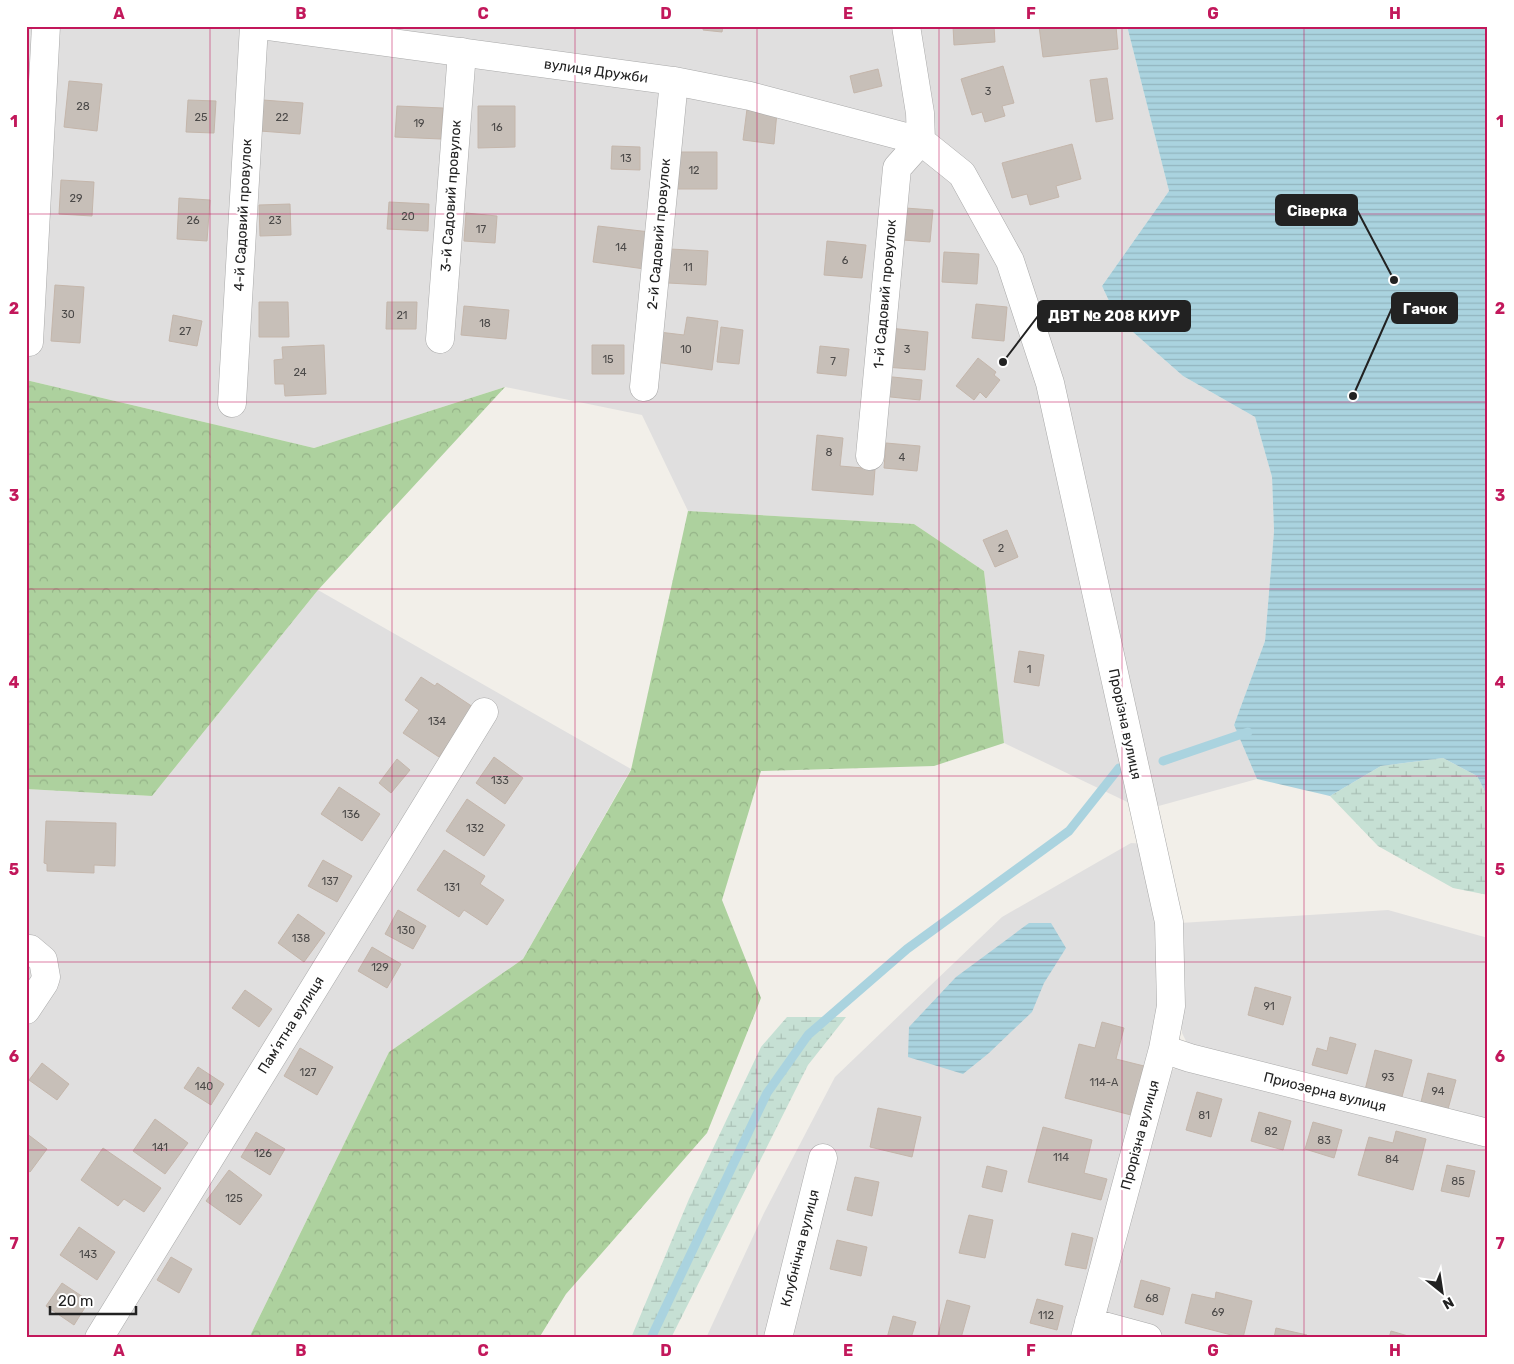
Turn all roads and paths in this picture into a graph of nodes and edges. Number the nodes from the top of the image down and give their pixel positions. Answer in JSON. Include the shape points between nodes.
{"nodes":[{"id":1,"x":46,"y":26,"type":"edge"},
{"id":2,"x":254,"y":26,"type":"edge"},
{"id":3,"x":267,"y":26,"type":"edge"},
{"id":4,"x":906,"y":26,"type":"edge"},
{"id":5,"x":462,"y":52,"type":"junction"},
{"id":6,"x":674,"y":81,"type":"junction"},
{"id":7,"x":921,"y":141,"type":"junction"},
{"id":8,"x":440,"y":339,"type":"dead end"},
{"id":9,"x":29,"y":342,"type":"dead end"},
{"id":10,"x":644,"y":386,"type":"dead end"},
{"id":11,"x":232,"y":403,"type":"dead end"},
{"id":12,"x":870,"y":456,"type":"dead end"},
{"id":13,"x":484,"y":712,"type":"dead end"},
{"id":14,"x":26,"y":949,"type":"edge"},
{"id":15,"x":26,"y":1010,"type":"edge"},
{"id":16,"x":1163,"y":1048,"type":"junction"},
{"id":17,"x":1488,"y":1133,"type":"edge"},
{"id":18,"x":823,"y":1158,"type":"dead end"},
{"id":19,"x":1087,"y":1330,"type":"edge"},
{"id":20,"x":99,"y":1338,"type":"edge"},
{"id":21,"x":778,"y":1338,"type":"edge"},
{"id":22,"x":1148,"y":1338,"type":"edge"}],
"edges":[{"from":1,"to":9,"type":"street"},
{"from":2,"to":11,"type":"street","name":"4-й Садовий провулок"},
{"from":3,"to":5,"type":"street","name":"вулиця Дружби"},
{"from":4,"to":7,"type":"street","via":[[920,113]]},
{"from":5,"to":6,"type":"street","name":"вулиця Дружби"},
{"from":5,"to":8,"type":"street","name":"3-й Садовий провулок"},
{"from":6,"to":7,"type":"street","name":"вулиця Дружби","via":[[750,96]]},
{"from":6,"to":10,"type":"street","name":"2-й Садовий провулок"},
{"from":7,"to":12,"type":"street","name":"1-й Садовий провулок","via":[[898,168]]},
{"from":7,"to":16,"type":"street","name":"Прорізна вулиця","via":[[962,174],[1010,261],[1050,383],[1169,922],[1171,1006]]},
{"from":13,"to":20,"type":"street","name":"Памʼятна вулиця"},
{"from":14,"to":15,"type":"street","via":[[42,960],[46,977]]},
{"from":16,"to":17,"type":"street","name":"Приозерна вулиця","via":[[1190,1058]]},
{"from":16,"to":19,"type":"street","name":"Прорізна вулиця"},
{"from":18,"to":21,"type":"street","name":"Клубнічна вулиця"},
{"from":19,"to":22,"type":"street"}]}
